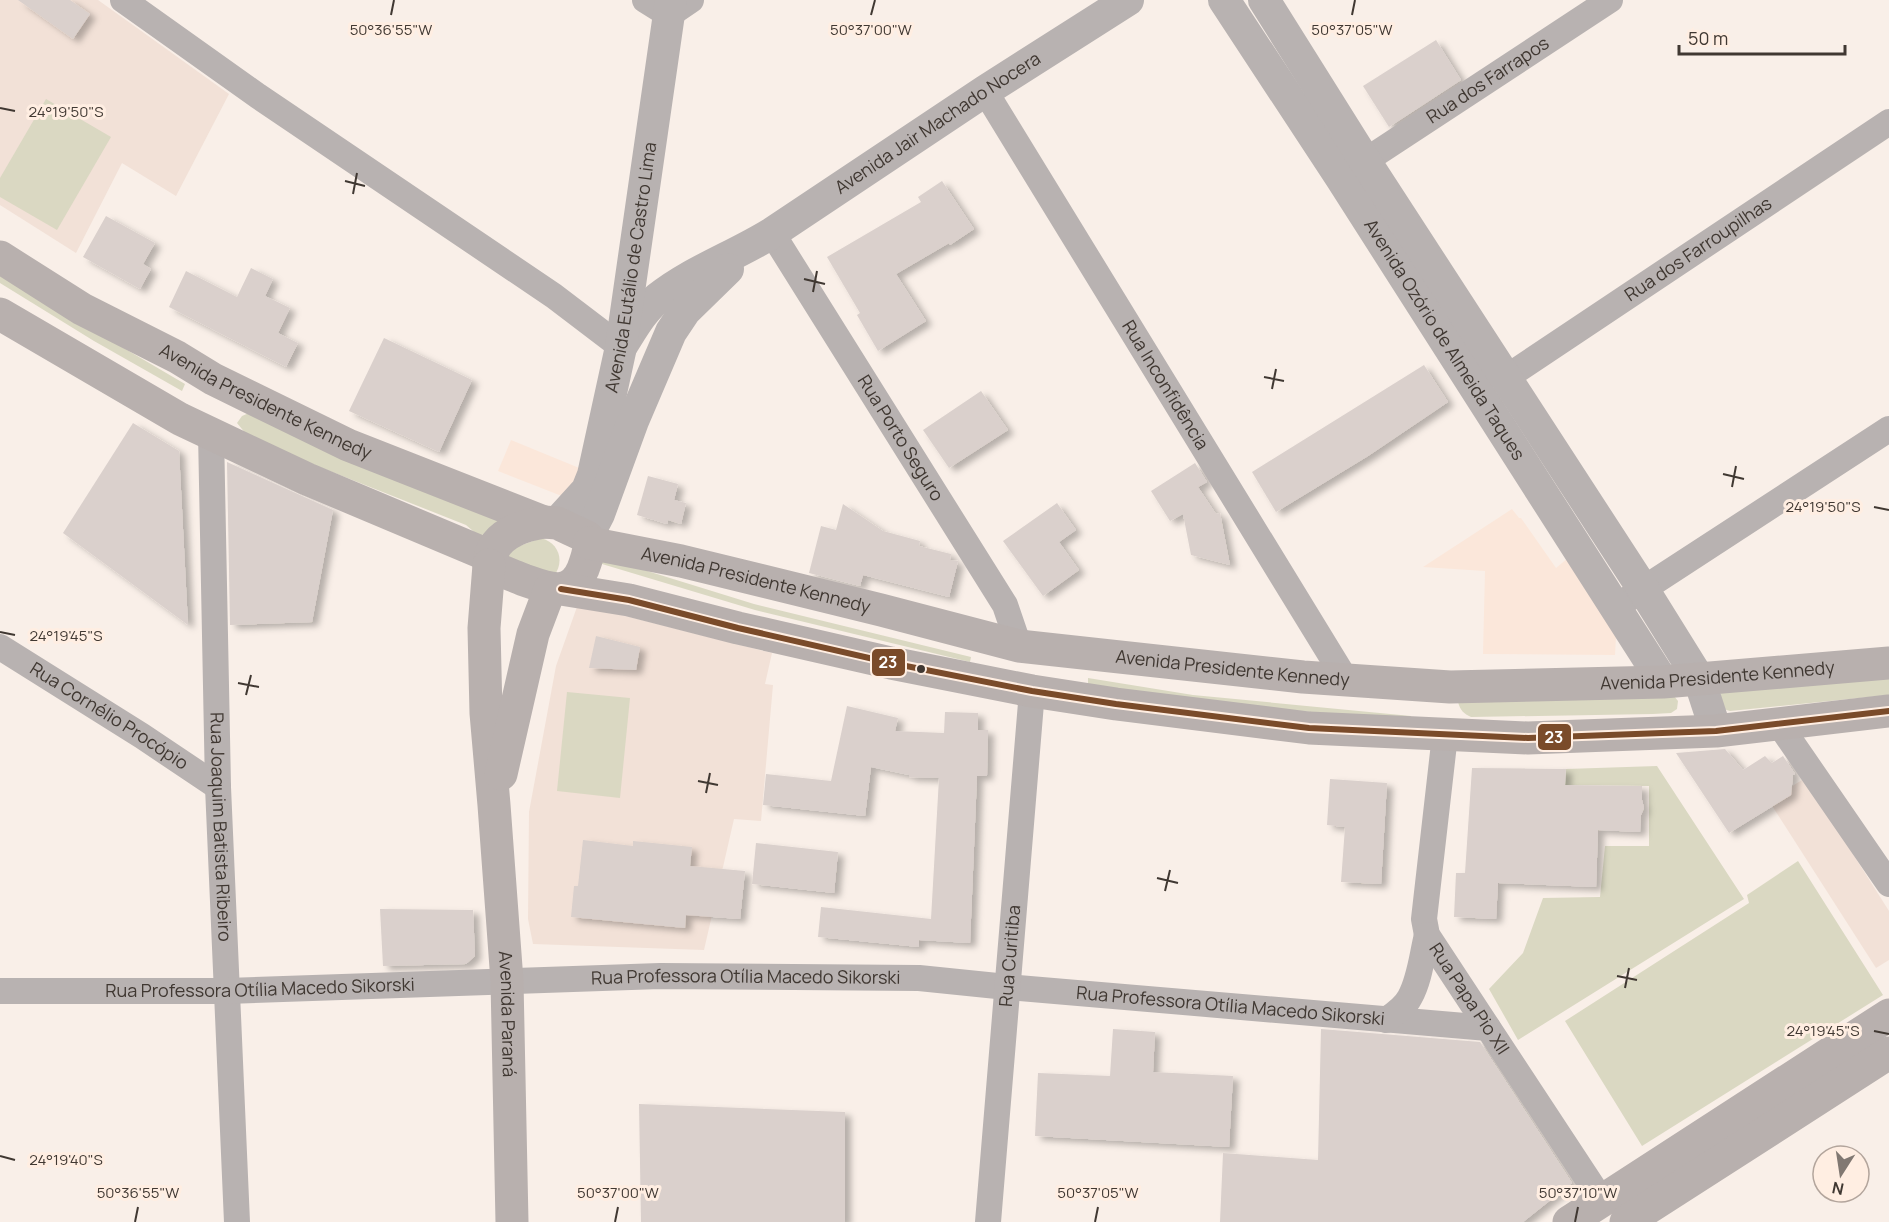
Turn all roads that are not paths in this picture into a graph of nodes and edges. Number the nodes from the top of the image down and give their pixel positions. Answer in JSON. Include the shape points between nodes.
{"nodes":[{"id":1,"x":123,"y":0,"type":"edge"},
{"id":2,"x":1128,"y":0,"type":"edge"},
{"id":3,"x":1224,"y":0,"type":"edge"},
{"id":4,"x":1263,"y":0,"type":"edge"},
{"id":5,"x":1610,"y":0,"type":"edge"},
{"id":6,"x":669,"y":4,"type":"edge"},
{"id":7,"x":985,"y":91,"type":"junction"},
{"id":8,"x":1889,"y":122,"type":"edge"},
{"id":9,"x":1365,"y":162,"type":"junction"},
{"id":10,"x":760,"y":241,"type":"junction"},
{"id":11,"x":0,"y":257,"type":"edge"},
{"id":12,"x":0,"y":314,"type":"edge"},
{"id":13,"x":621,"y":347,"type":"junction"},
{"id":14,"x":660,"y":356,"type":"joint"},
{"id":15,"x":1507,"y":377,"type":"junction"},
{"id":16,"x":1889,"y":429,"type":"edge"},
{"id":17,"x":212,"y":433,"type":"junction"},
{"id":18,"x":550,"y":523,"type":"junction"},
{"id":19,"x":588,"y":540,"type":"junction"},
{"id":20,"x":490,"y":560,"type":"junction"},
{"id":21,"x":556,"y":589,"type":"junction"},
{"id":22,"x":1643,"y":589,"type":"junction"},
{"id":23,"x":1615,"y":608,"type":"junction"},
{"id":24,"x":1019,"y":646,"type":"junction"},
{"id":25,"x":0,"y":647,"type":"edge"},
{"id":26,"x":1889,"y":663,"type":"edge"},
{"id":27,"x":1699,"y":679,"type":"junction"},
{"id":28,"x":1346,"y":680,"type":"junction"},
{"id":29,"x":1663,"y":682,"type":"junction"},
{"id":30,"x":1032,"y":691,"type":"junction"},
{"id":31,"x":1889,"y":711,"type":"edge"},
{"id":32,"x":1779,"y":724,"type":"junction"},
{"id":33,"x":1716,"y":731,"type":"junction"},
{"id":34,"x":1445,"y":735,"type":"junction"},
{"id":35,"x":218,"y":787,"type":"junction"},
{"id":36,"x":494,"y":805,"type":"junction"},
{"id":37,"x":1889,"y":884,"type":"edge"},
{"id":38,"x":1427,"y":935,"type":"junction"},
{"id":39,"x":507,"y":981,"type":"junction"},
{"id":40,"x":1007,"y":987,"type":"junction"},
{"id":41,"x":0,"y":991,"type":"edge"},
{"id":42,"x":227,"y":991,"type":"junction"},
{"id":43,"x":1889,"y":1015,"type":"edge"},
{"id":44,"x":1386,"y":1020,"type":"junction"},
{"id":45,"x":1488,"y":1028,"type":"junction"},
{"id":46,"x":1889,"y":1053,"type":"edge"},
{"id":47,"x":1602,"y":1201,"type":"junction"},
{"id":48,"x":237,"y":1222,"type":"edge"},
{"id":49,"x":512,"y":1222,"type":"edge"},
{"id":50,"x":988,"y":1222,"type":"edge"},
{"id":51,"x":1569,"y":1222,"type":"edge"},
{"id":52,"x":1626,"y":1222,"type":"edge"}],
"edges":[{"from":1,"to":13,"type":"street","via":[[554,296]]},
{"from":2,"to":7,"type":"street","name":"Avenida Jair Machado Nocera"},
{"from":3,"to":23,"type":"street","name":"Avenida Ozório de Almeida Taques"},
{"from":4,"to":9,"type":"street","name":"Avenida Ozório de Almeida Taques"},
{"from":5,"to":9,"type":"street","name":"Rua dos Farrapos"},
{"from":6,"to":13,"type":"street","name":"Avenida Eutálio de Castro Lima"},
{"from":7,"to":10,"type":"street","name":"Avenida Jair Machado Nocera"},
{"from":7,"to":28,"type":"street","name":"Rua Inconfidência"},
{"from":8,"to":15,"type":"street","name":"Rua dos Farroupilhas"},
{"from":9,"to":15,"type":"street","name":"Avenida Ozório de Almeida Taques"},
{"from":10,"to":13,"type":"street","name":"Avenida Jair Machado Nocera","via":[[657,299]]},
{"from":10,"to":14,"type":"street","name":"Avenida Jair Machado Nocera","via":[[685,311]]},
{"from":10,"to":24,"type":"street","name":"Rua Porto Seguro","via":[[1005,605]]},
{"from":11,"to":18,"type":"main road","name":"Avenida Presidente Kennedy","via":[[82,309],[348,445]]},
{"from":12,"to":17,"type":"main road","via":[[165,411]]},
{"from":13,"to":18,"type":"street","name":"Avenida Eutálio de Castro Lima","via":[[593,475],[586,490]]},
{"from":14,"to":19,"type":"street","name":"Avenida Eutálio de Castro Lima"},
{"from":15,"to":22,"type":"street","name":"Avenida Ozório de Almeida Taques"},
{"from":16,"to":22,"type":"street"},
{"from":17,"to":20,"type":"main road"},
{"from":17,"to":35,"type":"street","name":"Rua Joaquim Batista Ribeiro"},
{"from":18,"to":19,"type":"main road"},
{"from":18,"to":20,"type":"main road","via":[[529,525],[507,535],[496,543]]},
{"from":19,"to":21,"type":"main road","via":[[587,560],[581,573],[571,585]]},
{"from":19,"to":24,"type":"main road","name":"Avenida Presidente Kennedy"},
{"from":20,"to":21,"type":"main road","via":[[498,570]]},
{"from":20,"to":36,"type":"main road","name":"Avenida Paraná","via":[[484,628],[485,690]]},
{"from":21,"to":30,"type":"main road","via":[[629,600],[891,663]]},
{"from":21,"to":36,"type":"main road","name":"Avenida Paraná","via":[[533,634]]},
{"from":22,"to":23,"type":"street"},
{"from":22,"to":27,"type":"street","name":"Avenida Ozório de Almeida Taques"},
{"from":23,"to":29,"type":"street","name":"Avenida Ozório de Almeida Taques"},
{"from":24,"to":28,"type":"main road","name":"Avenida Presidente Kennedy"},
{"from":25,"to":35,"type":"street","name":"Rua Cornélio Procópio"},
{"from":26,"to":27,"type":"main road","name":"Avenida Presidente Kennedy"},
{"from":27,"to":29,"type":"main road","name":"Avenida Presidente Kennedy"},
{"from":27,"to":33,"type":"street","name":"Avenida Ozório de Almeida Taques"},
{"from":28,"to":29,"type":"main road","name":"Avenida Presidente Kennedy","via":[[1450,687]]},
{"from":30,"to":34,"type":"main road","via":[[1309,728]]},
{"from":30,"to":40,"type":"street","name":"Rua Curitiba"},
{"from":31,"to":32,"type":"main road"},
{"from":32,"to":33,"type":"main road"},
{"from":32,"to":37,"type":"street"},
{"from":33,"to":34,"type":"main road","via":[[1528,738]]},
{"from":34,"to":38,"type":"street","name":"Rua Papa Pio XII","via":[[1424,919]]},
{"from":35,"to":42,"type":"street","name":"Rua Joaquim Batista Ribeiro"},
{"from":36,"to":39,"type":"main road","name":"Avenida Paraná"},
{"from":38,"to":44,"type":"street","via":[[1410,998]]},
{"from":38,"to":45,"type":"street","name":"Rua Papa Pio XII"},
{"from":39,"to":40,"type":"street","name":"Rua Professora Otília Macedo Sikorski","via":[[660,976],[920,978]]},
{"from":39,"to":42,"type":"street","name":"Rua Professora Otília Macedo Sikorski"},
{"from":39,"to":49,"type":"main road","name":"Avenida Paraná"},
{"from":40,"to":44,"type":"street","name":"Rua Professora Otília Macedo Sikorski"},
{"from":40,"to":50,"type":"street","name":"Rua Curitiba"},
{"from":41,"to":42,"type":"street","name":"Rua Professora Otília Macedo Sikorski"},
{"from":42,"to":48,"type":"street","name":"Rua Joaquim Batista Ribeiro"},
{"from":43,"to":47,"type":"main road"},
{"from":44,"to":45,"type":"street","name":"Rua Professora Otília Macedo Sikorski"},
{"from":45,"to":47,"type":"street","name":"Rua Papa Pio XII"},
{"from":46,"to":52,"type":"main road"},
{"from":47,"to":51,"type":"main road"}]}
